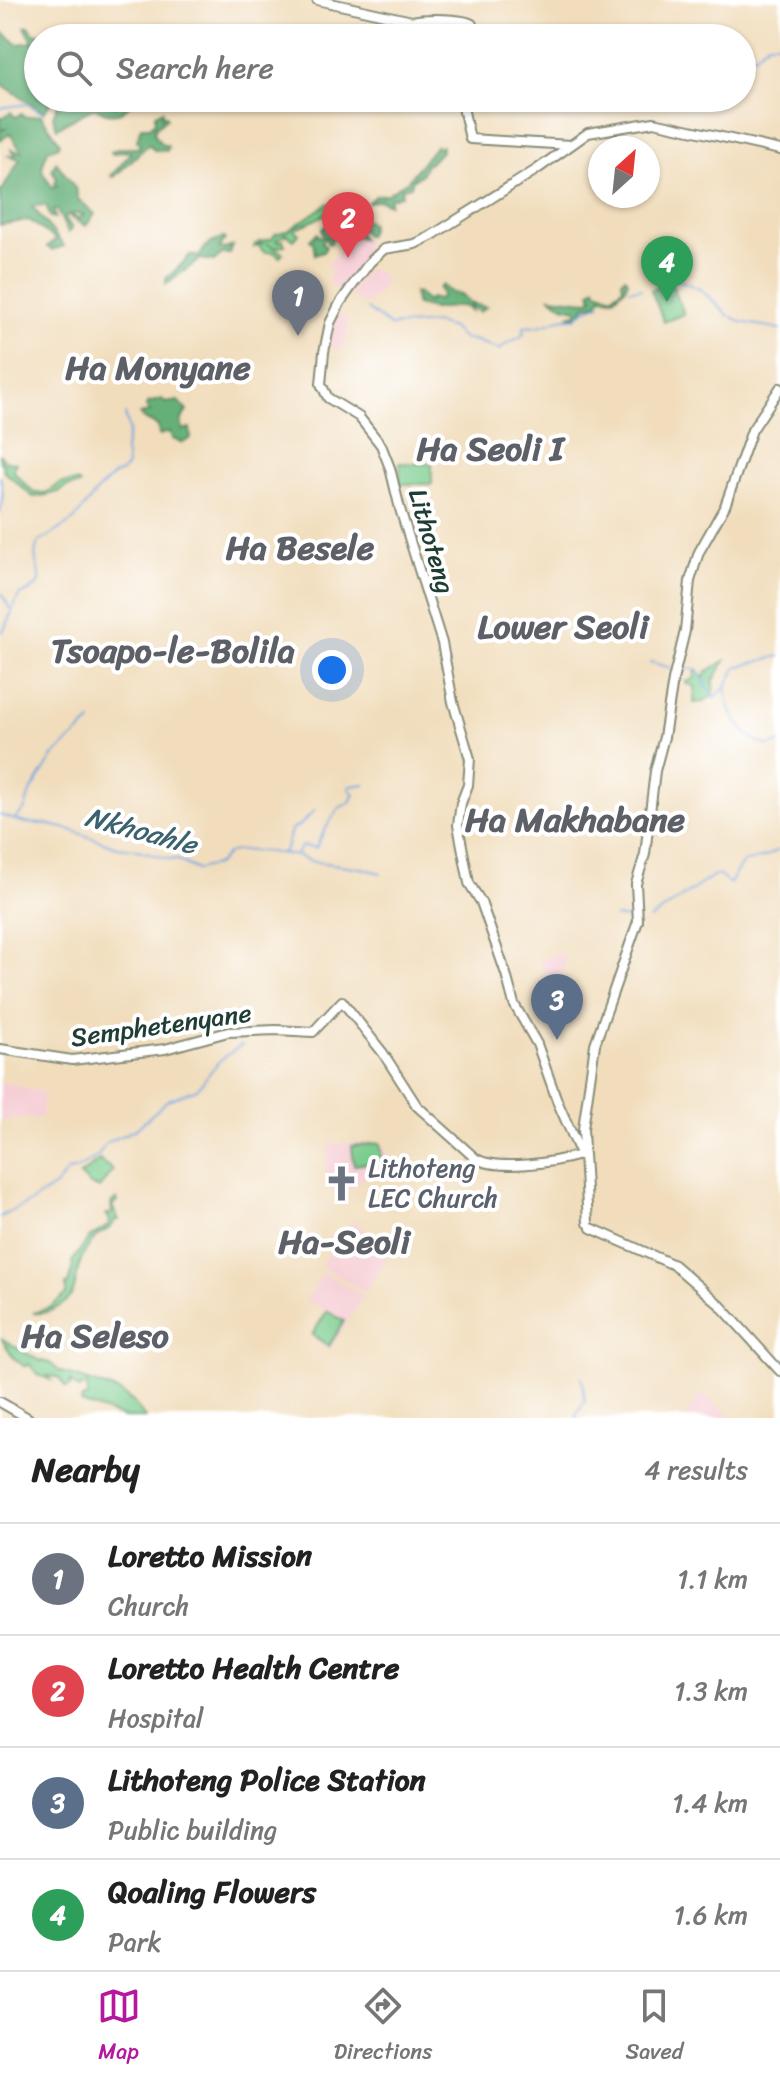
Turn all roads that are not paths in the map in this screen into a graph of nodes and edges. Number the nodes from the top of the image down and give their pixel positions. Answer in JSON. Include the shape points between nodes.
{"nodes":[{"id":1,"x":317,"y":0,"type":"edge"},
{"id":2,"x":472,"y":24,"type":"edge"},
{"id":3,"x":464,"y":112,"type":"edge"},
{"id":4,"x":571,"y":145,"type":"junction"},
{"id":5,"x":780,"y":150,"type":"edge"},
{"id":6,"x":780,"y":388,"type":"edge"},
{"id":7,"x":0,"y":1049,"type":"edge"},
{"id":8,"x":580,"y":1152,"type":"junction"},
{"id":9,"x":780,"y":1371,"type":"edge"},
{"id":10,"x":0,"y":1402,"type":"edge"},
{"id":11,"x":28,"y":1418,"type":"edge"}],
"edges":[{"from":1,"to":2,"type":"main road","via":[[412,21]]},
{"from":3,"to":4,"type":"main road","via":[[470,139]]},
{"from":4,"to":5,"type":"main road","name":"Lithoteng","via":[[588,133],[654,122]]},
{"from":4,"to":8,"type":"main road","name":"Lithoteng","via":[[431,236],[376,256],[334,312],[321,384],[328,398],[359,417],[381,445],[390,468],[470,759],[458,825],[469,883],[481,902],[514,1004],[537,1044]]},
{"from":6,"to":8,"type":"main road","via":[[752,430],[725,507],[690,581],[636,884],[638,921],[595,1044]]},
{"from":7,"to":8,"type":"main road","name":"Semphetenyane","via":[[72,1060],[165,1049],[228,1032],[313,1032],[342,1001],[417,1106],[475,1158],[502,1164],[555,1162]]},
{"from":8,"to":9,"type":"main road","via":[[592,1225],[674,1265],[720,1305]]},
{"from":10,"to":11,"type":"main road"}]}
